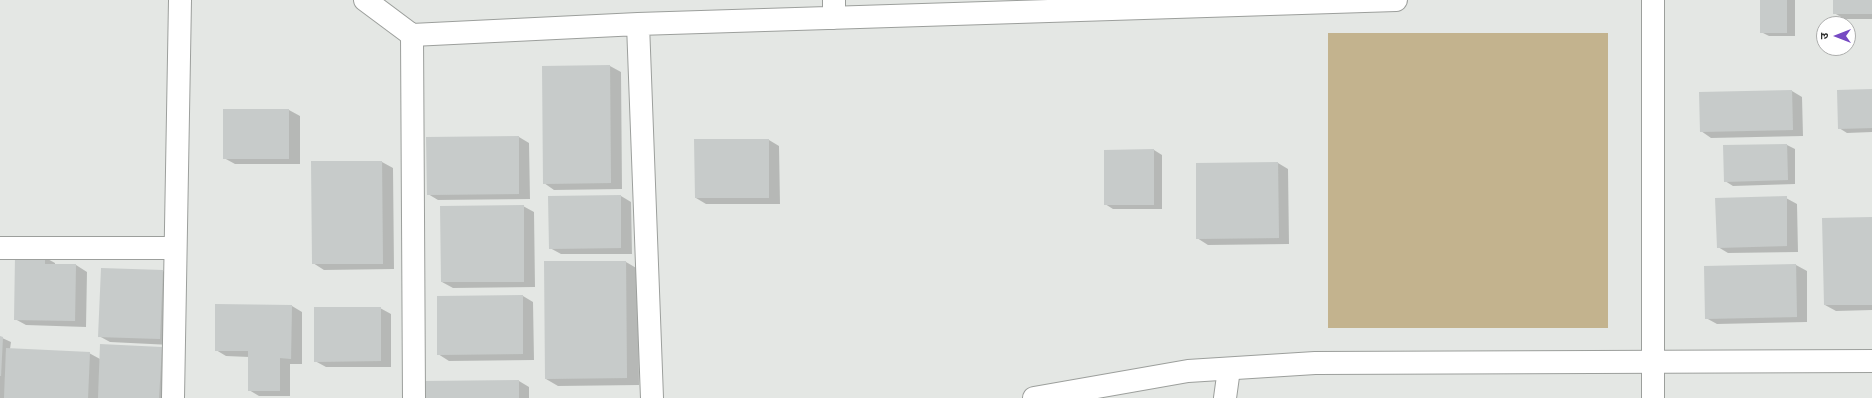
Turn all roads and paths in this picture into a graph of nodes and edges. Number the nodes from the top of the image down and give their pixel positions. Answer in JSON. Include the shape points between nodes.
{"nodes":[{"id":1,"x":180,"y":0,"type":"edge"},
{"id":2,"x":364,"y":0,"type":"edge"},
{"id":3,"x":1396,"y":0,"type":"edge"},
{"id":4,"x":1653,"y":0,"type":"edge"},
{"id":5,"x":1074,"y":5,"type":"edge"},
{"id":6,"x":1047,"y":6,"type":"edge"},
{"id":7,"x":834,"y":9,"type":"edge"},
{"id":8,"x":638,"y":24,"type":"junction"},
{"id":9,"x":412,"y":35,"type":"junction"},
{"id":10,"x":0,"y":248,"type":"edge"},
{"id":11,"x":175,"y":248,"type":"junction"},
{"id":12,"x":1872,"y":361,"type":"edge"},
{"id":13,"x":1653,"y":362,"type":"junction"},
{"id":14,"x":1229,"y":369,"type":"junction"},
{"id":15,"x":172,"y":398,"type":"edge"},
{"id":16,"x":414,"y":398,"type":"edge"},
{"id":17,"x":652,"y":398,"type":"edge"},
{"id":18,"x":1034,"y":398,"type":"edge"},
{"id":19,"x":1225,"y":398,"type":"edge"},
{"id":20,"x":1653,"y":398,"type":"edge"}],
"edges":[{"from":1,"to":11,"type":"street"},
{"from":2,"to":9,"type":"street"},
{"from":3,"to":5,"type":"street"},
{"from":4,"to":13,"type":"street"},
{"from":5,"to":6,"type":"street"},
{"from":6,"to":7,"type":"street"},
{"from":7,"to":8,"type":"street"},
{"from":8,"to":9,"type":"street"},
{"from":8,"to":17,"type":"street"},
{"from":9,"to":16,"type":"street"},
{"from":10,"to":11,"type":"street"},
{"from":11,"to":15,"type":"street"},
{"from":12,"to":13,"type":"street"},
{"from":13,"to":14,"type":"street","via":[[1315,363]]},
{"from":13,"to":20,"type":"street"},
{"from":14,"to":18,"type":"street","via":[[1188,371]]},
{"from":14,"to":19,"type":"street"}]}
